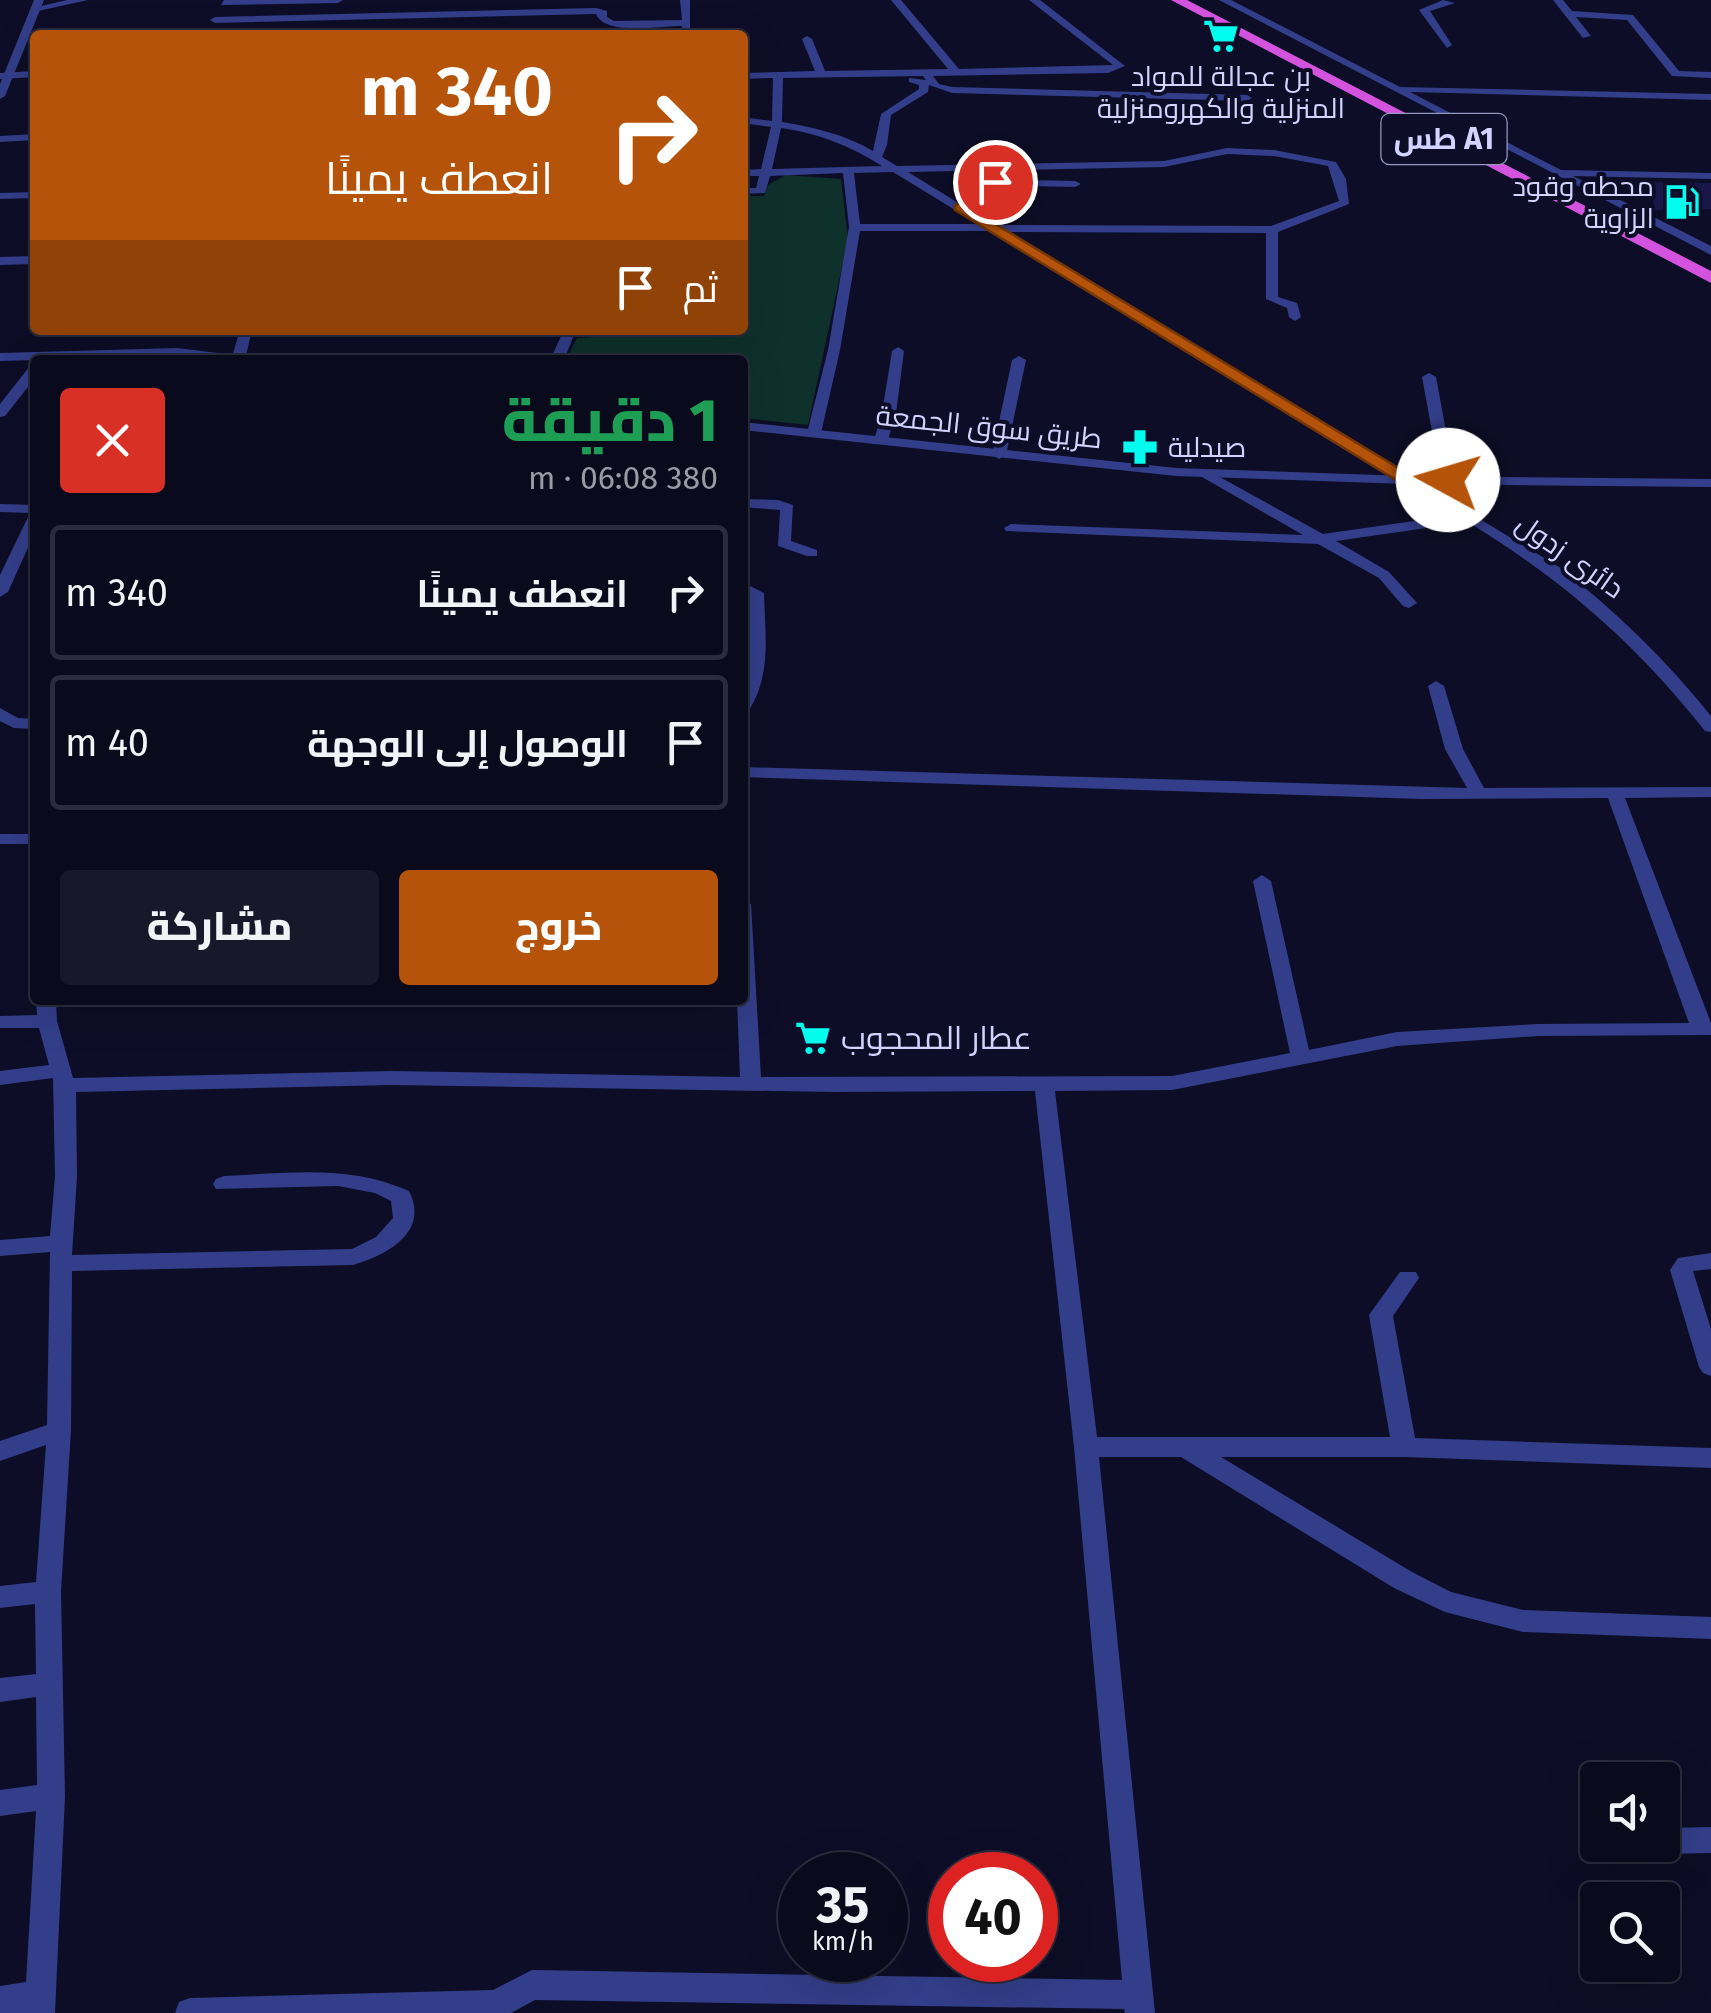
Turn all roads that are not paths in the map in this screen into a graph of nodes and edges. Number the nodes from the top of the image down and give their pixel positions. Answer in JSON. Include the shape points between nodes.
{"nodes":[{"id":1,"x":83,"y":0,"type":"edge"},
{"id":2,"x":338,"y":0,"type":"edge"},
{"id":3,"x":686,"y":0,"type":"edge"},
{"id":4,"x":896,"y":0,"type":"edge"},
{"id":5,"x":1034,"y":0,"type":"edge"},
{"id":6,"x":1177,"y":0,"type":"edge"},
{"id":7,"x":1201,"y":0,"type":"edge"},
{"id":8,"x":1224,"y":0,"type":"edge"},
{"id":9,"x":1448,"y":0,"type":"edge"},
{"id":10,"x":1558,"y":0,"type":"edge"},
{"id":11,"x":226,"y":1,"type":"edge"},
{"id":12,"x":38,"y":4,"type":"edge"},
{"id":13,"x":1568,"y":14,"type":"junction"},
{"id":14,"x":215,"y":20,"type":"junction"},
{"id":15,"x":687,"y":29,"type":"edge"},
{"id":16,"x":215,"y":30,"type":"edge"},
{"id":17,"x":1586,"y":36,"type":"dead end"},
{"id":18,"x":807,"y":40,"type":"dead end"},
{"id":19,"x":1447,"y":45,"type":"dead end"},
{"id":20,"x":954,"y":71,"type":"junction"},
{"id":21,"x":926,"y":73,"type":"junction"},
{"id":22,"x":30,"y":74,"type":"edge"},
{"id":23,"x":821,"y":75,"type":"junction"},
{"id":24,"x":1711,"y":75,"type":"edge"},
{"id":25,"x":5,"y":76,"type":"edge"},
{"id":26,"x":748,"y":76,"type":"edge"},
{"id":27,"x":778,"y":76,"type":"junction"},
{"id":28,"x":914,"y":80,"type":"dead end"},
{"id":29,"x":1398,"y":89,"type":"junction"},
{"id":30,"x":1376,"y":91,"type":"junction"},
{"id":31,"x":0,"y":96,"type":"edge"},
{"id":32,"x":1711,"y":97,"type":"edge"},
{"id":33,"x":1247,"y":98,"type":"dead end"},
{"id":34,"x":748,"y":121,"type":"edge"},
{"id":35,"x":776,"y":123,"type":"junction"},
{"id":36,"x":30,"y":138,"type":"edge"},
{"id":37,"x":0,"y":139,"type":"edge"},
{"id":38,"x":876,"y":157,"type":"junction"},
{"id":39,"x":896,"y":169,"type":"junction"},
{"id":40,"x":848,"y":170,"type":"junction"},
{"id":41,"x":1558,"y":172,"type":"junction"},
{"id":42,"x":748,"y":173,"type":"edge"},
{"id":43,"x":765,"y":173,"type":"junction"},
{"id":44,"x":1711,"y":176,"type":"edge"},
{"id":45,"x":1075,"y":184,"type":"dead end"},
{"id":46,"x":748,"y":191,"type":"edge"},
{"id":47,"x":30,"y":195,"type":"edge"},
{"id":48,"x":0,"y":196,"type":"edge"},
{"id":49,"x":960,"y":208,"type":"junction"},
{"id":50,"x":855,"y":227,"type":"junction"},
{"id":51,"x":993,"y":228,"type":"junction"},
{"id":52,"x":1272,"y":230,"type":"junction"},
{"id":53,"x":1711,"y":251,"type":"edge"},
{"id":54,"x":30,"y":260,"type":"edge"},
{"id":55,"x":0,"y":261,"type":"edge"},
{"id":56,"x":1711,"y":264,"type":"edge"},
{"id":57,"x":1711,"y":278,"type":"edge"},
{"id":58,"x":1295,"y":316,"type":"dead end"},
{"id":59,"x":898,"y":351,"type":"dead end"},
{"id":60,"x":110,"y":355,"type":"edge"},
{"id":61,"x":201,"y":355,"type":"edge"},
{"id":62,"x":0,"y":357,"type":"edge"},
{"id":63,"x":30,"y":358,"type":"edge"},
{"id":64,"x":1019,"y":360,"type":"dead end"},
{"id":65,"x":30,"y":375,"type":"edge"},
{"id":66,"x":1429,"y":377,"type":"dead end"},
{"id":67,"x":0,"y":413,"type":"edge"},
{"id":68,"x":748,"y":427,"type":"edge"},
{"id":69,"x":814,"y":434,"type":"junction"},
{"id":70,"x":881,"y":440,"type":"junction"},
{"id":71,"x":999,"y":454,"type":"junction"},
{"id":72,"x":1207,"y":474,"type":"junction"},
{"id":73,"x":1407,"y":480,"type":"junction"},
{"id":74,"x":1448,"y":480,"type":"junction"},
{"id":75,"x":1711,"y":483,"type":"edge"},
{"id":76,"x":748,"y":503,"type":"edge"},
{"id":77,"x":0,"y":508,"type":"edge"},
{"id":78,"x":30,"y":511,"type":"edge"},
{"id":79,"x":1468,"y":518,"type":"junction"},
{"id":80,"x":30,"y":523,"type":"edge"},
{"id":81,"x":1011,"y":528,"type":"dead end"},
{"id":82,"x":1323,"y":539,"type":"junction"},
{"id":83,"x":812,"y":553,"type":"dead end"},
{"id":84,"x":748,"y":590,"type":"edge"},
{"id":85,"x":0,"y":592,"type":"edge"},
{"id":86,"x":1409,"y":603,"type":"dead end"},
{"id":87,"x":1436,"y":686,"type":"dead end"},
{"id":88,"x":748,"y":696,"type":"edge"},
{"id":89,"x":0,"y":714,"type":"edge"},
{"id":90,"x":30,"y":724,"type":"edge"},
{"id":91,"x":1711,"y":727,"type":"edge"},
{"id":92,"x":748,"y":772,"type":"edge"},
{"id":93,"x":1711,"y":792,"type":"edge"},
{"id":94,"x":1615,"y":794,"type":"junction"},
{"id":95,"x":1479,"y":795,"type":"junction"},
{"id":96,"x":0,"y":839,"type":"edge"},
{"id":97,"x":30,"y":839,"type":"edge"},
{"id":98,"x":1262,"y":881,"type":"dead end"},
{"id":99,"x":747,"y":1005,"type":"edge"},
{"id":100,"x":47,"y":1011,"type":"edge"},
{"id":101,"x":0,"y":1022,"type":"edge"},
{"id":102,"x":1706,"y":1029,"type":"edge"},
{"id":103,"x":1300,"y":1058,"type":"junction"},
{"id":104,"x":62,"y":1077,"type":"junction"},
{"id":105,"x":0,"y":1078,"type":"edge"},
{"id":106,"x":1044,"y":1082,"type":"junction"},
{"id":107,"x":751,"y":1084,"type":"junction"},
{"id":108,"x":224,"y":1184,"type":"dead end"},
{"id":109,"x":0,"y":1248,"type":"edge"},
{"id":110,"x":62,"y":1253,"type":"junction"},
{"id":111,"x":1711,"y":1261,"type":"edge"},
{"id":112,"x":1408,"y":1278,"type":"dead end"},
{"id":113,"x":1711,"y":1367,"type":"edge"},
{"id":114,"x":59,"y":1430,"type":"junction"},
{"id":115,"x":1086,"y":1447,"type":"junction"},
{"id":116,"x":1404,"y":1447,"type":"junction"},
{"id":117,"x":1188,"y":1449,"type":"junction"},
{"id":118,"x":0,"y":1450,"type":"edge"},
{"id":119,"x":1711,"y":1458,"type":"edge"},
{"id":120,"x":48,"y":1591,"type":"junction"},
{"id":121,"x":0,"y":1597,"type":"edge"},
{"id":122,"x":1711,"y":1628,"type":"edge"},
{"id":123,"x":51,"y":1684,"type":"junction"},
{"id":124,"x":0,"y":1690,"type":"edge"},
{"id":125,"x":52,"y":1796,"type":"junction"},
{"id":126,"x":0,"y":1803,"type":"edge"},
{"id":127,"x":1711,"y":1840,"type":"edge"},
{"id":128,"x":1680,"y":1841,"type":"edge"},
{"id":129,"x":0,"y":2000,"type":"edge"},
{"id":130,"x":40,"y":2004,"type":"edge"},
{"id":131,"x":1139,"y":2004,"type":"edge"},
{"id":132,"x":190,"y":2013,"type":"edge"}],
"edges":[{"from":1,"to":12,"type":"street"},
{"from":2,"to":11,"type":"street"},
{"from":3,"to":15,"type":"street"},
{"from":4,"to":20,"type":"street"},
{"from":5,"to":20,"type":"street","via":[[1120,66]]},
{"from":6,"to":57,"type":"highway","number":"طس A1"},
{"from":7,"to":30,"type":"highway","number":"طس A1"},
{"from":8,"to":29,"type":"street"},
{"from":9,"to":19,"type":"street","via":[[1424,10]]},
{"from":10,"to":13,"type":"street"},
{"from":11,"to":14,"type":"street"},
{"from":12,"to":25,"type":"street"},
{"from":13,"to":17,"type":"street"},
{"from":13,"to":24,"type":"street","via":[[1630,17],[1676,74]]},
{"from":14,"to":15,"type":"street","via":[[596,10],[617,25]]},
{"from":14,"to":16,"type":"street"},
{"from":18,"to":23,"type":"street"},
{"from":20,"to":21,"type":"street"},
{"from":21,"to":23,"type":"street"},
{"from":21,"to":33,"type":"street","via":[[935,86],[965,91]]},
{"from":22,"to":25,"type":"street"},
{"from":23,"to":27,"type":"street"},
{"from":25,"to":31,"type":"street"},
{"from":26,"to":27,"type":"street"},
{"from":27,"to":35,"type":"street"},
{"from":28,"to":38,"type":"street","via":[[924,82],[924,90],[886,114]]},
{"from":29,"to":30,"type":"street"},
{"from":29,"to":32,"type":"street"},
{"from":29,"to":41,"type":"street"},
{"from":30,"to":56,"type":"highway","number":"طس A1"},
{"from":34,"to":35,"type":"street","name":"دائرى زدول"},
{"from":35,"to":38,"type":"street","name":"دائرى زدول","via":[[838,138]]},
{"from":35,"to":43,"type":"street"},
{"from":36,"to":37,"type":"street"},
{"from":38,"to":39,"type":"street","name":"دائرى زدول"},
{"from":39,"to":40,"type":"street"},
{"from":39,"to":49,"type":"street","name":"دائرى زدول"},
{"from":39,"to":52,"type":"street","via":[[1164,164],[1227,151],[1332,164],[1345,202]]},
{"from":40,"to":43,"type":"street"},
{"from":40,"to":50,"type":"street"},
{"from":41,"to":44,"type":"street"},
{"from":41,"to":53,"type":"street"},
{"from":42,"to":43,"type":"street"},
{"from":43,"to":46,"type":"street","via":[[761,191]]},
{"from":45,"to":49,"type":"street","via":[[986,182],[982,198]]},
{"from":47,"to":48,"type":"street"},
{"from":49,"to":51,"type":"street","name":"دائرى زدول"},
{"from":50,"to":51,"type":"street"},
{"from":50,"to":69,"type":"street"},
{"from":51,"to":52,"type":"street"},
{"from":51,"to":73,"type":"street","name":"دائرى زدول"},
{"from":52,"to":58,"type":"street","via":[[1272,301],[1293,306]]},
{"from":54,"to":55,"type":"street"},
{"from":59,"to":70,"type":"street"},
{"from":60,"to":61,"type":"street"},
{"from":62,"to":63,"type":"street"},
{"from":64,"to":71,"type":"street"},
{"from":65,"to":67,"type":"street"},
{"from":66,"to":74,"type":"street"},
{"from":68,"to":69,"type":"street","name":"طريق سوق الجمعة"},
{"from":69,"to":70,"type":"street","name":"طريق سوق الجمعة"},
{"from":70,"to":71,"type":"street","name":"طريق سوق الجمعة"},
{"from":71,"to":72,"type":"street","name":"طريق سوق الجمعة"},
{"from":72,"to":73,"type":"street","name":"طريق سوق الجمعة"},
{"from":72,"to":82,"type":"street"},
{"from":73,"to":74,"type":"street","name":"طريق سوق الجمعة"},
{"from":73,"to":79,"type":"street","name":"دائرى زدول"},
{"from":74,"to":75,"type":"street","name":"طريق سوق الجمعة"},
{"from":76,"to":83,"type":"street","via":[[788,508],[783,543]]},
{"from":77,"to":78,"type":"street"},
{"from":79,"to":82,"type":"street"},
{"from":79,"to":91,"type":"street","name":"دائرى زدول","via":[[1601,606],[1668,672]]},
{"from":80,"to":85,"type":"street"},
{"from":81,"to":82,"type":"street"},
{"from":82,"to":86,"type":"street","via":[[1384,575]]},
{"from":84,"to":88,"type":"street","via":[[756,594],[755,681]]},
{"from":87,"to":95,"type":"street","via":[[1454,749]]},
{"from":89,"to":90,"type":"street"},
{"from":92,"to":95,"type":"street"},
{"from":93,"to":94,"type":"street"},
{"from":94,"to":95,"type":"street"},
{"from":94,"to":102,"type":"street"},
{"from":96,"to":97,"type":"street"},
{"from":98,"to":103,"type":"street"},
{"from":99,"to":107,"type":"street"},
{"from":100,"to":101,"type":"street"},
{"from":100,"to":104,"type":"street"},
{"from":102,"to":103,"type":"street","via":[[1458,1033]]},
{"from":103,"to":106,"type":"street","via":[[1172,1082]]},
{"from":104,"to":105,"type":"street"},
{"from":104,"to":107,"type":"street"},
{"from":104,"to":110,"type":"street"},
{"from":106,"to":107,"type":"street"},
{"from":106,"to":115,"type":"street"},
{"from":108,"to":110,"type":"street","via":[[351,1181],[386,1187],[406,1207],[389,1241],[353,1257]]},
{"from":109,"to":110,"type":"street"},
{"from":110,"to":114,"type":"street"},
{"from":111,"to":113,"type":"street","via":[[1681,1270]]},
{"from":112,"to":116,"type":"street","via":[[1381,1315]]},
{"from":114,"to":118,"type":"street"},
{"from":114,"to":120,"type":"street"},
{"from":115,"to":117,"type":"street"},
{"from":115,"to":131,"type":"street"},
{"from":116,"to":117,"type":"street"},
{"from":116,"to":119,"type":"street"},
{"from":117,"to":122,"type":"street","via":[[1445,1601],[1523,1621]]},
{"from":120,"to":121,"type":"street"},
{"from":120,"to":123,"type":"street"},
{"from":123,"to":124,"type":"street"},
{"from":123,"to":125,"type":"street"},
{"from":125,"to":126,"type":"street"},
{"from":125,"to":130,"type":"street"},
{"from":127,"to":128,"type":"street"},
{"from":129,"to":130,"type":"street"},
{"from":131,"to":132,"type":"street","via":[[532,1986],[484,2006]]}]}
